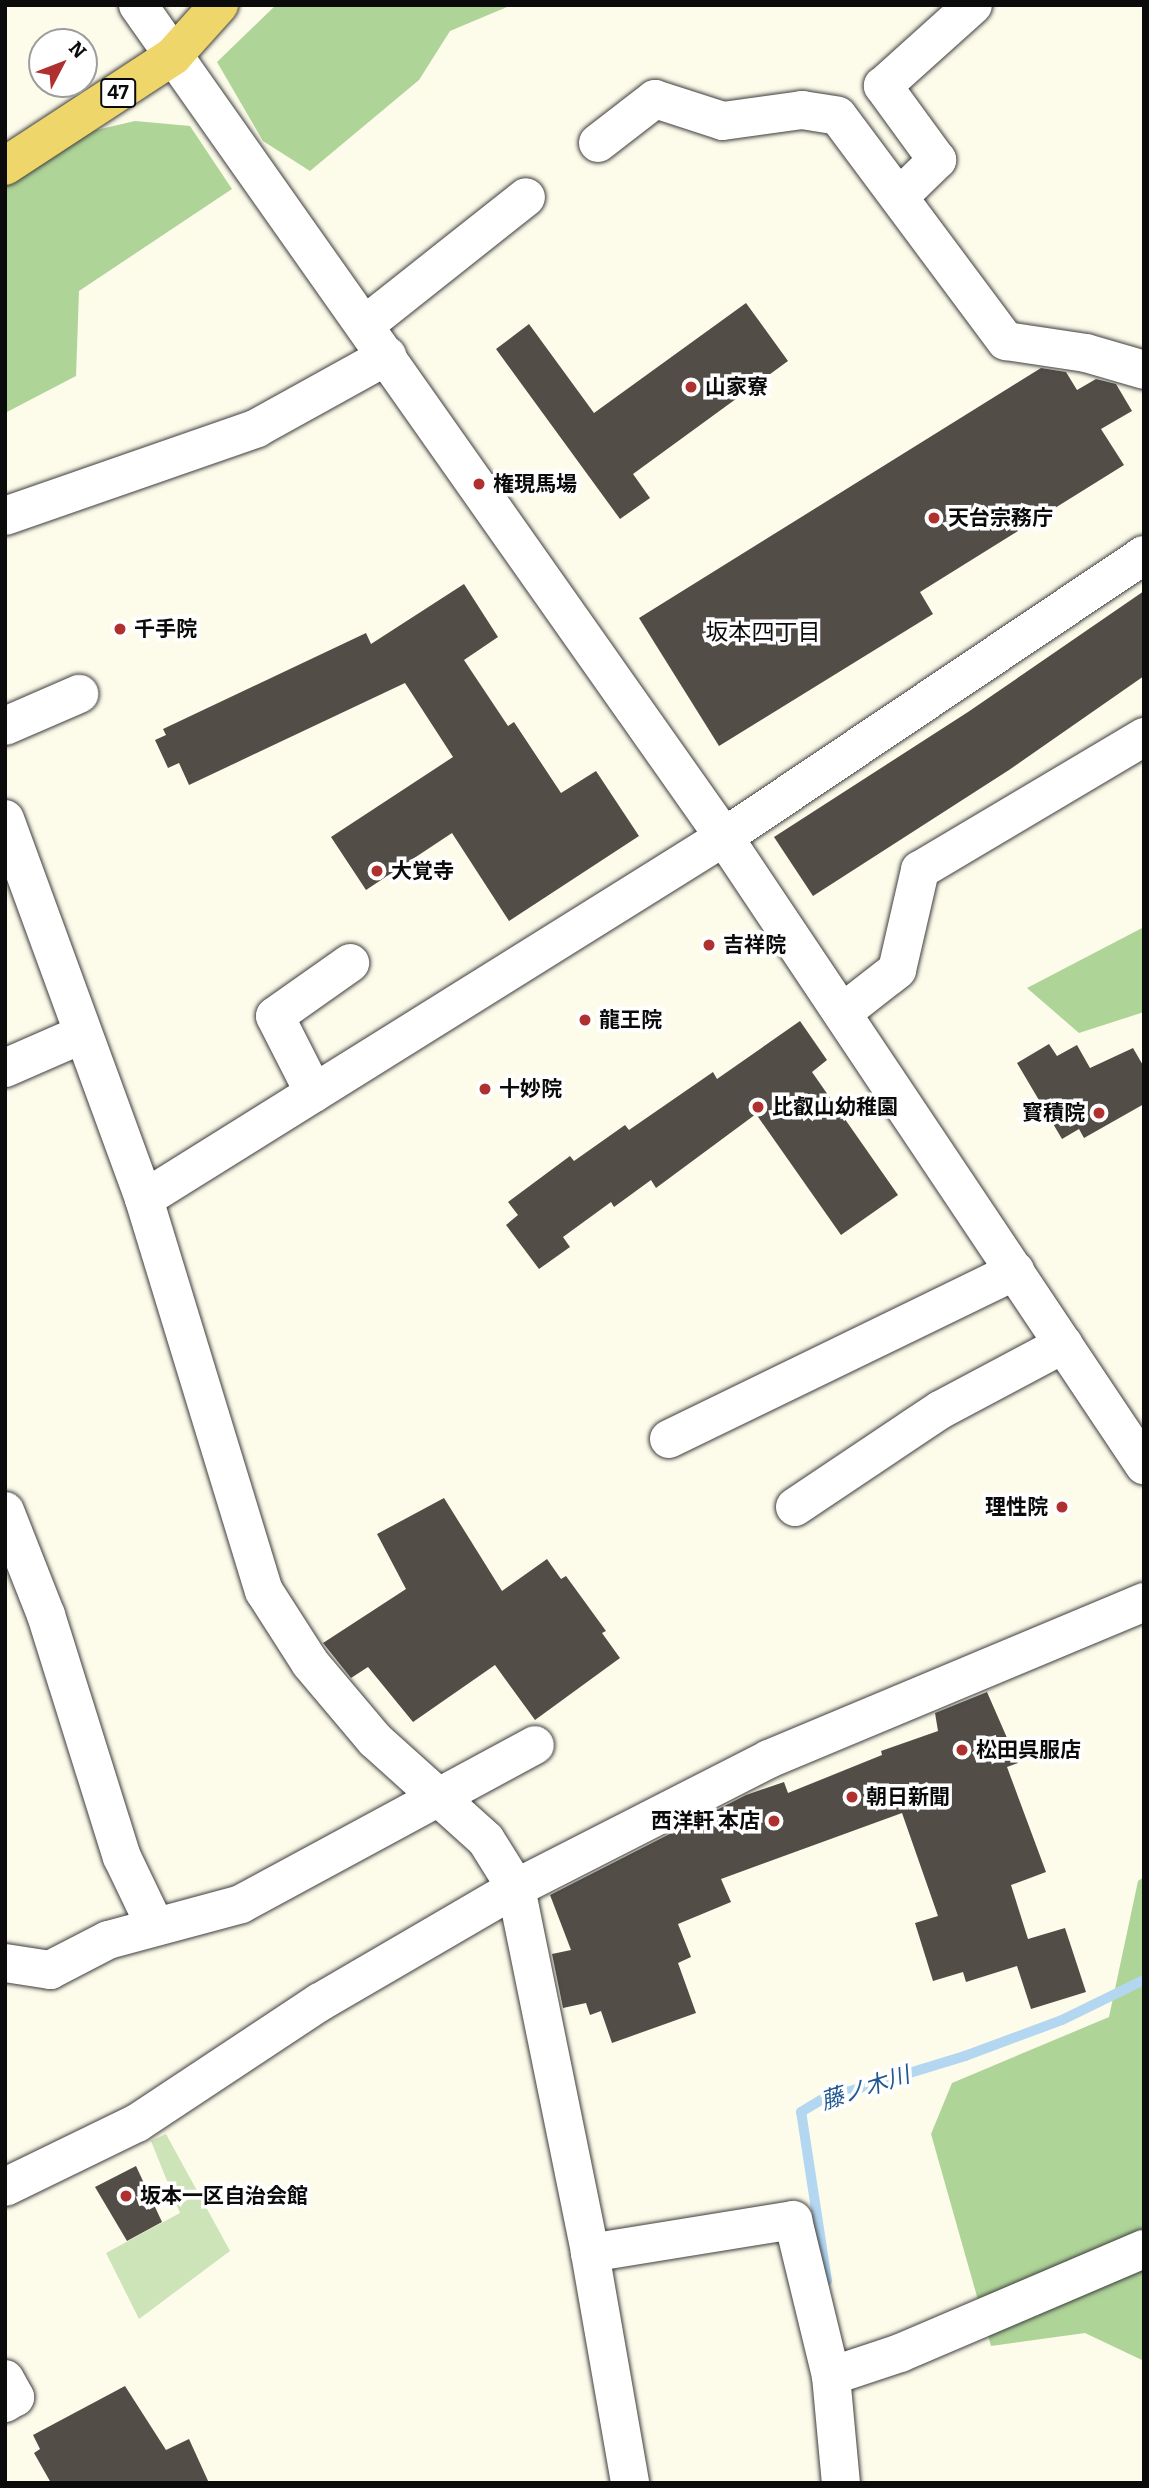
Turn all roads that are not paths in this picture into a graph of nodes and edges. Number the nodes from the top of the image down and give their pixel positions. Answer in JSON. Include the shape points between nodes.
{"nodes":[{"id":1,"x":138,"y":5,"type":"edge"},
{"id":2,"x":219,"y":5,"type":"edge"},
{"id":3,"x":972,"y":5,"type":"edge"},
{"id":4,"x":173,"y":55,"type":"junction"},
{"id":5,"x":598,"y":143,"type":"dead end"},
{"id":6,"x":5,"y":166,"type":"edge"},
{"id":7,"x":900,"y":196,"type":"junction"},
{"id":8,"x":526,"y":197,"type":"dead end"},
{"id":9,"x":366,"y":324,"type":"junction"},
{"id":10,"x":387,"y":356,"type":"junction"},
{"id":11,"x":1144,"y":370,"type":"edge"},
{"id":12,"x":5,"y":516,"type":"edge"},
{"id":13,"x":1144,"y":555,"type":"edge"},
{"id":14,"x":79,"y":694,"type":"dead end"},
{"id":15,"x":5,"y":726,"type":"edge"},
{"id":16,"x":1144,"y":737,"type":"edge"},
{"id":17,"x":5,"y":819,"type":"edge"},
{"id":18,"x":724,"y":837,"type":"junction"},
{"id":19,"x":350,"y":963,"type":"dead end"},
{"id":20,"x":842,"y":1013,"type":"junction"},
{"id":21,"x":83,"y":1034,"type":"junction"},
{"id":22,"x":5,"y":1068,"type":"edge"},
{"id":23,"x":314,"y":1093,"type":"junction"},
{"id":24,"x":144,"y":1199,"type":"junction"},
{"id":25,"x":1015,"y":1271,"type":"junction"},
{"id":26,"x":1063,"y":1344,"type":"junction"},
{"id":27,"x":1133,"y":1426,"type":"edge"},
{"id":28,"x":669,"y":1439,"type":"dead end"},
{"id":29,"x":1144,"y":1465,"type":"edge"},
{"id":30,"x":795,"y":1507,"type":"dead end"},
{"id":31,"x":5,"y":1511,"type":"edge"},
{"id":32,"x":1144,"y":1602,"type":"edge"},
{"id":33,"x":534,"y":1745,"type":"dead end"},
{"id":34,"x":440,"y":1798,"type":"junction"},
{"id":35,"x":516,"y":1888,"type":"junction"},
{"id":36,"x":155,"y":1926,"type":"junction"},
{"id":37,"x":5,"y":1963,"type":"edge"},
{"id":38,"x":5,"y":2187,"type":"edge"},
{"id":39,"x":1144,"y":2249,"type":"edge"},
{"id":40,"x":590,"y":2253,"type":"junction"},
{"id":41,"x":831,"y":2376,"type":"junction"},
{"id":42,"x":5,"y":2379,"type":"edge"},
{"id":43,"x":5,"y":2403,"type":"edge"},
{"id":44,"x":630,"y":2483,"type":"edge"},
{"id":45,"x":841,"y":2483,"type":"edge"}],
"edges":[{"from":1,"to":4,"type":"street"},
{"from":2,"to":4,"type":"main road","number":"47"},
{"from":3,"to":7,"type":"street","via":[[883,86],[937,160]]},
{"from":4,"to":6,"type":"main road","number":"47"},
{"from":4,"to":9,"type":"street"},
{"from":5,"to":7,"type":"street","via":[[654,99],[723,121],[814,112],[838,116]]},
{"from":7,"to":11,"type":"street","via":[[1006,341],[1086,353]]},
{"from":8,"to":9,"type":"street"},
{"from":9,"to":10,"type":"street"},
{"from":10,"to":12,"type":"street","via":[[257,428]]},
{"from":10,"to":18,"type":"street"},
{"from":13,"to":18,"type":"street"},
{"from":14,"to":15,"type":"street"},
{"from":16,"to":20,"type":"street","via":[[920,870],[897,970]]},
{"from":17,"to":21,"type":"street"},
{"from":18,"to":20,"type":"street"},
{"from":18,"to":23,"type":"street"},
{"from":19,"to":23,"type":"street","via":[[275,1016]]},
{"from":20,"to":25,"type":"street"},
{"from":21,"to":22,"type":"street"},
{"from":21,"to":24,"type":"street"},
{"from":23,"to":24,"type":"street"},
{"from":24,"to":34,"type":"street","via":[[264,1591],[310,1663],[367,1730]]},
{"from":25,"to":26,"type":"street"},
{"from":25,"to":28,"type":"street"},
{"from":26,"to":27,"type":"street"},
{"from":26,"to":30,"type":"street","via":[[940,1410]]},
{"from":27,"to":29,"type":"street"},
{"from":31,"to":36,"type":"street","via":[[46,1615],[122,1857]]},
{"from":32,"to":35,"type":"street","via":[[769,1759]]},
{"from":33,"to":34,"type":"street"},
{"from":34,"to":35,"type":"street","via":[[486,1840]]},
{"from":34,"to":36,"type":"street","via":[[241,1904]]},
{"from":35,"to":38,"type":"street","via":[[320,2002],[137,2123]]},
{"from":35,"to":40,"type":"street"},
{"from":36,"to":37,"type":"street","via":[[108,1940],[50,1969]]},
{"from":39,"to":41,"type":"street","via":[[900,2353]]},
{"from":40,"to":41,"type":"street","via":[[793,2220]]},
{"from":40,"to":44,"type":"street"},
{"from":41,"to":45,"type":"street"},
{"from":42,"to":43,"type":"street","via":[[15,2397]]}]}
